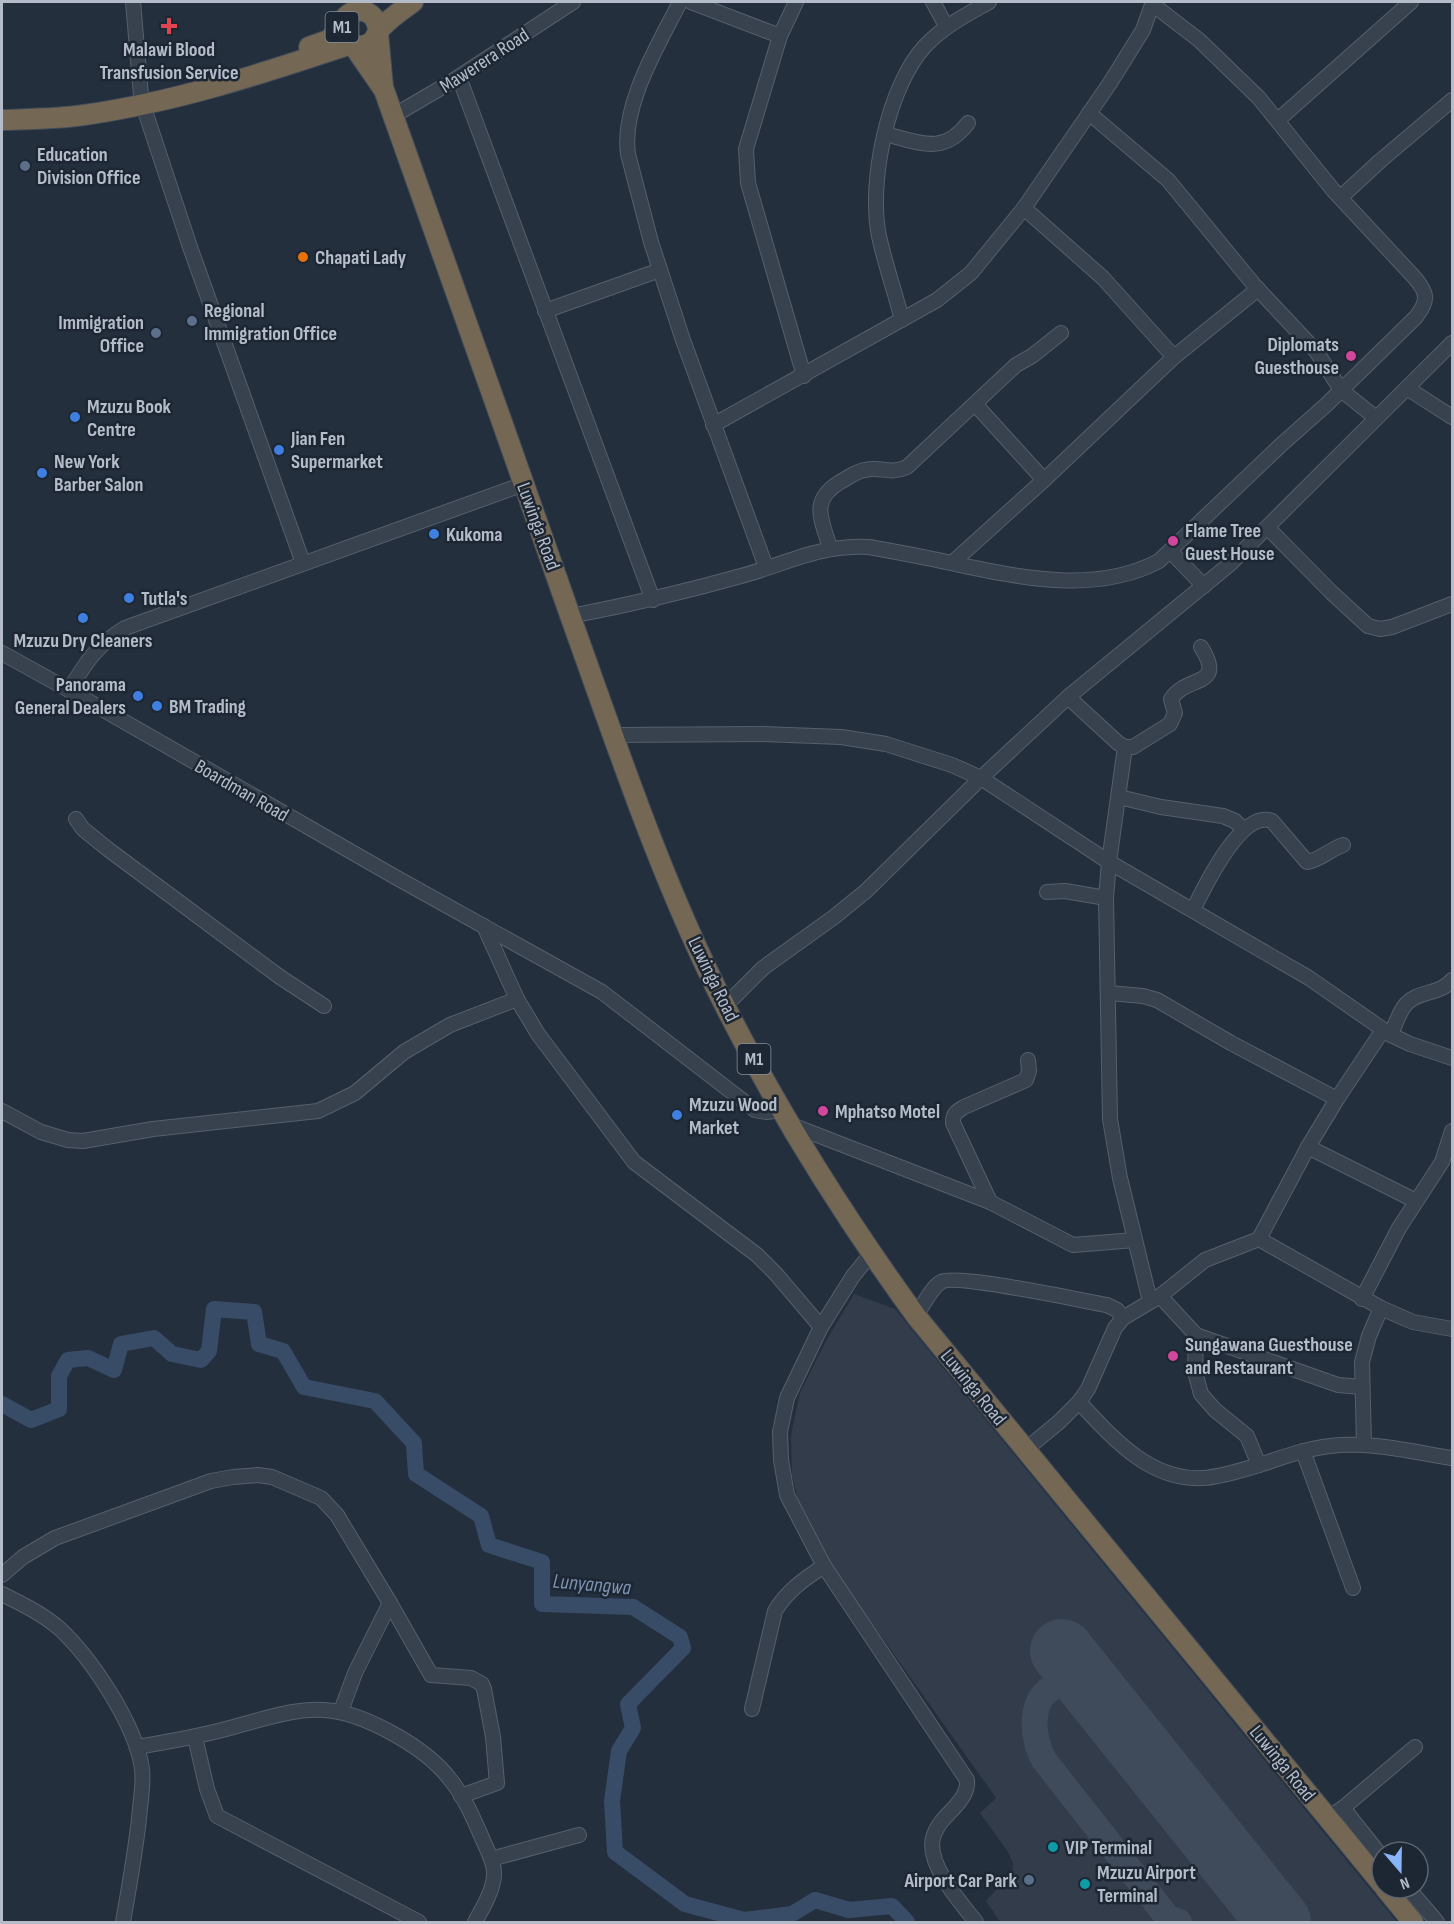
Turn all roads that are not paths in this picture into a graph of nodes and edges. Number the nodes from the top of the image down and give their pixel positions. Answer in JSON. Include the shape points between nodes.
{"nodes":[{"id":1,"x":133,"y":2,"type":"edge"},
{"id":2,"x":412,"y":2,"type":"edge"},
{"id":3,"x":573,"y":2,"type":"edge"},
{"id":4,"x":680,"y":2,"type":"edge"},
{"id":5,"x":691,"y":2,"type":"edge"},
{"id":6,"x":796,"y":2,"type":"edge"},
{"id":7,"x":933,"y":2,"type":"edge"},
{"id":8,"x":989,"y":2,"type":"edge"},
{"id":9,"x":1411,"y":2,"type":"edge"},
{"id":10,"x":1153,"y":3,"type":"edge"},
{"id":11,"x":343,"y":24,"type":"junction"},
{"id":12,"x":375,"y":25,"type":"junction"},
{"id":13,"x":946,"y":26,"type":"junction"},
{"id":14,"x":780,"y":36,"type":"junction"},
{"id":15,"x":352,"y":45,"type":"junction"},
{"id":16,"x":459,"y":76,"type":"junction"},
{"id":17,"x":384,"y":90,"type":"junction"},
{"id":18,"x":142,"y":100,"type":"junction"},
{"id":19,"x":1452,"y":100,"type":"edge"},
{"id":20,"x":2,"y":107,"type":"edge"},
{"id":21,"x":1089,"y":113,"type":"junction"},
{"id":22,"x":393,"y":116,"type":"junction"},
{"id":23,"x":2,"y":120,"type":"edge"},
{"id":24,"x":1278,"y":120,"type":"junction"},
{"id":25,"x":968,"y":123,"type":"dead end"},
{"id":26,"x":885,"y":134,"type":"junction"},
{"id":27,"x":1341,"y":197,"type":"junction"},
{"id":28,"x":1024,"y":208,"type":"junction"},
{"id":29,"x":660,"y":270,"type":"junction"},
{"id":30,"x":1258,"y":289,"type":"junction"},
{"id":31,"x":545,"y":311,"type":"junction"},
{"id":32,"x":903,"y":320,"type":"junction"},
{"id":33,"x":1061,"y":333,"type":"dead end"},
{"id":34,"x":1452,"y":343,"type":"edge"},
{"id":35,"x":1174,"y":357,"type":"junction"},
{"id":36,"x":804,"y":376,"type":"junction"},
{"id":37,"x":1407,"y":388,"type":"junction"},
{"id":38,"x":1341,"y":390,"type":"junction"},
{"id":39,"x":975,"y":404,"type":"junction"},
{"id":40,"x":1452,"y":417,"type":"edge"},
{"id":41,"x":1376,"y":418,"type":"junction"},
{"id":42,"x":713,"y":426,"type":"junction"},
{"id":43,"x":1044,"y":480,"type":"junction"},
{"id":44,"x":524,"y":484,"type":"junction"},
{"id":45,"x":1268,"y":528,"type":"junction"},
{"id":46,"x":830,"y":548,"type":"junction"},
{"id":47,"x":1170,"y":551,"type":"junction"},
{"id":48,"x":303,"y":563,"type":"junction"},
{"id":49,"x":952,"y":563,"type":"junction"},
{"id":50,"x":766,"y":567,"type":"junction"},
{"id":51,"x":1204,"y":586,"type":"junction"},
{"id":52,"x":653,"y":600,"type":"junction"},
{"id":53,"x":1452,"y":604,"type":"edge"},
{"id":54,"x":571,"y":616,"type":"junction"},
{"id":55,"x":1201,"y":647,"type":"dead end"},
{"id":56,"x":2,"y":653,"type":"edge"},
{"id":57,"x":69,"y":690,"type":"junction"},
{"id":58,"x":1068,"y":697,"type":"junction"},
{"id":59,"x":613,"y":735,"type":"junction"},
{"id":60,"x":1125,"y":747,"type":"junction"},
{"id":61,"x":981,"y":778,"type":"junction"},
{"id":62,"x":1119,"y":797,"type":"junction"},
{"id":63,"x":76,"y":819,"type":"dead end"},
{"id":64,"x":1243,"y":829,"type":"junction"},
{"id":65,"x":1343,"y":845,"type":"dead end"},
{"id":66,"x":1108,"y":862,"type":"junction"},
{"id":67,"x":1047,"y":892,"type":"dead end"},
{"id":68,"x":1106,"y":898,"type":"junction"},
{"id":69,"x":1193,"y":910,"type":"junction"},
{"id":70,"x":484,"y":926,"type":"junction"},
{"id":71,"x":1452,"y":980,"type":"edge"},
{"id":72,"x":1109,"y":993,"type":"junction"},
{"id":73,"x":516,"y":999,"type":"junction"},
{"id":74,"x":324,"y":1006,"type":"dead end"},
{"id":75,"x":725,"y":1006,"type":"junction"},
{"id":76,"x":1387,"y":1032,"type":"junction"},
{"id":77,"x":1452,"y":1058,"type":"edge"},
{"id":78,"x":1028,"y":1060,"type":"dead end"},
{"id":79,"x":1337,"y":1099,"type":"junction"},
{"id":80,"x":2,"y":1111,"type":"edge"},
{"id":81,"x":785,"y":1117,"type":"junction"},
{"id":82,"x":1452,"y":1131,"type":"edge"},
{"id":83,"x":1308,"y":1147,"type":"junction"},
{"id":84,"x":1416,"y":1201,"type":"junction"},
{"id":85,"x":990,"y":1202,"type":"junction"},
{"id":86,"x":1259,"y":1239,"type":"junction"},
{"id":87,"x":1135,"y":1240,"type":"junction"},
{"id":88,"x":871,"y":1254,"type":"junction"},
{"id":89,"x":1155,"y":1299,"type":"junction"},
{"id":90,"x":1362,"y":1299,"type":"junction"},
{"id":91,"x":1381,"y":1308,"type":"junction"},
{"id":92,"x":916,"y":1316,"type":"junction"},
{"id":93,"x":1123,"y":1318,"type":"junction"},
{"id":94,"x":821,"y":1327,"type":"junction"},
{"id":95,"x":1452,"y":1329,"type":"edge"},
{"id":96,"x":1196,"y":1335,"type":"junction"},
{"id":97,"x":1362,"y":1387,"type":"junction"},
{"id":98,"x":1079,"y":1402,"type":"junction"},
{"id":99,"x":1364,"y":1445,"type":"junction"},
{"id":100,"x":1025,"y":1449,"type":"junction"},
{"id":101,"x":1303,"y":1451,"type":"junction"},
{"id":102,"x":1452,"y":1458,"type":"edge"},
{"id":103,"x":1259,"y":1465,"type":"junction"},
{"id":104,"x":824,"y":1566,"type":"junction"},
{"id":105,"x":2,"y":1575,"type":"edge"},
{"id":106,"x":1353,"y":1588,"type":"dead end"},
{"id":107,"x":2,"y":1594,"type":"edge"},
{"id":108,"x":390,"y":1603,"type":"junction"},
{"id":109,"x":752,"y":1709,"type":"dead end"},
{"id":110,"x":341,"y":1711,"type":"junction"},
{"id":111,"x":195,"y":1737,"type":"junction"},
{"id":112,"x":137,"y":1747,"type":"junction"},
{"id":113,"x":1415,"y":1747,"type":"dead end"},
{"id":114,"x":461,"y":1796,"type":"junction"},
{"id":115,"x":1335,"y":1813,"type":"junction"},
{"id":116,"x":579,"y":1835,"type":"dead end"},
{"id":117,"x":1370,"y":1846,"type":"edge"},
{"id":118,"x":491,"y":1859,"type":"junction"},
{"id":119,"x":1370,"y":1866,"type":"edge"},
{"id":120,"x":1395,"y":1900,"type":"edge"},
{"id":121,"x":1418,"y":1900,"type":"edge"},
{"id":122,"x":123,"y":1923,"type":"edge"},
{"id":123,"x":419,"y":1923,"type":"edge"},
{"id":124,"x":475,"y":1923,"type":"edge"},
{"id":125,"x":976,"y":1923,"type":"edge"},
{"id":126,"x":1413,"y":1923,"type":"edge"},
{"id":127,"x":1437,"y":1923,"type":"edge"}],
"edges":[{"from":1,"to":18,"type":"street"},
{"from":2,"to":12,"type":"highway","number":"M1"},
{"from":3,"to":16,"type":"street","name":"Mawerera Road"},
{"from":4,"to":29,"type":"street","via":[[642,77],[626,145]]},
{"from":5,"to":14,"type":"street"},
{"from":6,"to":14,"type":"street"},
{"from":7,"to":13,"type":"street"},
{"from":8,"to":13,"type":"street"},
{"from":9,"to":24,"type":"street"},
{"from":10,"to":21,"type":"street","via":[[1128,56]]},
{"from":10,"to":24,"type":"street","via":[[1228,66]]},
{"from":11,"to":12,"type":"highway","number":"M1","via":[[356,11]]},
{"from":11,"to":15,"type":"highway","number":"M1","via":[[345,39]]},
{"from":11,"to":18,"type":"highway","via":[[329,40]]},
{"from":12,"to":15,"type":"highway","number":"M1","via":[[374,40]]},
{"from":12,"to":17,"type":"highway","name":"Luwinga Road","number":"M1"},
{"from":13,"to":26,"type":"street","via":[[925,46],[901,81]]},
{"from":14,"to":36,"type":"street","via":[[746,149],[746,166]]},
{"from":15,"to":17,"type":"highway","name":"Luwinga Road","number":"M1"},
{"from":15,"to":18,"type":"highway","via":[[245,79]]},
{"from":16,"to":22,"type":"street","name":"Mawerera Road"},
{"from":16,"to":31,"type":"street"},
{"from":17,"to":22,"type":"highway","name":"Luwinga Road","number":"M1"},
{"from":18,"to":20,"type":"highway"},
{"from":18,"to":23,"type":"highway","via":[[83,115]]},
{"from":18,"to":48,"type":"street"},
{"from":19,"to":27,"type":"street"},
{"from":21,"to":28,"type":"street"},
{"from":21,"to":30,"type":"street","via":[[1168,180]]},
{"from":22,"to":44,"type":"highway","name":"Luwinga Road","number":"M1"},
{"from":24,"to":27,"type":"street"},
{"from":25,"to":26,"type":"street","via":[[952,139],[933,145]]},
{"from":26,"to":32,"type":"street","via":[[876,203],[879,235]]},
{"from":27,"to":38,"type":"street","via":[[1414,277],[1426,298],[1416,317]]},
{"from":28,"to":32,"type":"street","via":[[971,273]]},
{"from":28,"to":35,"type":"street","via":[[1103,278]]},
{"from":29,"to":31,"type":"street"},
{"from":29,"to":42,"type":"street"},
{"from":30,"to":35,"type":"street"},
{"from":30,"to":38,"type":"street","via":[[1316,351]]},
{"from":31,"to":52,"type":"street"},
{"from":32,"to":36,"type":"street"},
{"from":33,"to":39,"type":"street","via":[[1016,365]]},
{"from":34,"to":37,"type":"street"},
{"from":35,"to":43,"type":"street"},
{"from":36,"to":42,"type":"street"},
{"from":37,"to":40,"type":"street"},
{"from":37,"to":41,"type":"street"},
{"from":38,"to":41,"type":"street"},
{"from":38,"to":47,"type":"street"},
{"from":39,"to":43,"type":"street"},
{"from":39,"to":46,"type":"street","via":[[907,467],[891,472],[864,470],[834,486],[819,507]]},
{"from":41,"to":45,"type":"street"},
{"from":42,"to":50,"type":"street"},
{"from":43,"to":49,"type":"street"},
{"from":44,"to":48,"type":"street"},
{"from":44,"to":54,"type":"highway","name":"Luwinga Road","number":"M1"},
{"from":45,"to":51,"type":"street"},
{"from":45,"to":53,"type":"street","via":[[1368,626],[1392,627]]},
{"from":46,"to":49,"type":"street","via":[[869,547]]},
{"from":46,"to":50,"type":"street"},
{"from":47,"to":49,"type":"street","via":[[1144,569],[1101,579],[1037,579]]},
{"from":47,"to":51,"type":"street"},
{"from":48,"to":57,"type":"street","via":[[125,628],[92,654]]},
{"from":50,"to":52,"type":"street"},
{"from":51,"to":58,"type":"street"},
{"from":52,"to":54,"type":"street"},
{"from":54,"to":59,"type":"highway","name":"Luwinga Road","number":"M1"},
{"from":55,"to":60,"type":"street","via":[[1210,671],[1175,693],[1171,699],[1175,713],[1170,724],[1133,747]]},
{"from":56,"to":57,"type":"street","name":"Boardman Road","number":"M1"},
{"from":57,"to":70,"type":"street","name":"Boardman Road","number":"M1"},
{"from":58,"to":60,"type":"street"},
{"from":58,"to":61,"type":"street"},
{"from":59,"to":61,"type":"street","via":[[763,734],[863,740],[929,756]]},
{"from":59,"to":75,"type":"highway","name":"Luwinga Road","number":"M1","via":[[668,880]]},
{"from":60,"to":62,"type":"street"},
{"from":61,"to":66,"type":"street"},
{"from":61,"to":75,"type":"street","via":[[866,891],[763,968]]},
{"from":62,"to":64,"type":"street","via":[[1222,816]]},
{"from":62,"to":66,"type":"street"},
{"from":63,"to":74,"type":"street","via":[[109,850]]},
{"from":64,"to":65,"type":"street","via":[[1261,820],[1272,821],[1307,862]]},
{"from":64,"to":69,"type":"street"},
{"from":66,"to":68,"type":"street"},
{"from":66,"to":69,"type":"street"},
{"from":67,"to":68,"type":"street"},
{"from":68,"to":72,"type":"street"},
{"from":69,"to":76,"type":"street","via":[[1309,978]]},
{"from":70,"to":73,"type":"street"},
{"from":70,"to":81,"type":"street","number":"M1","via":[[602,992],[755,1110]]},
{"from":71,"to":76,"type":"street","via":[[1440,990],[1405,1005]]},
{"from":72,"to":79,"type":"street","via":[[1157,1000]]},
{"from":72,"to":87,"type":"street","via":[[1110,1119]]},
{"from":73,"to":80,"type":"street","via":[[450,1025],[404,1053],[355,1093],[318,1111],[82,1141],[41,1132]]},
{"from":73,"to":94,"type":"street","via":[[634,1162],[756,1255]]},
{"from":75,"to":81,"type":"highway","name":"Luwinga Road","number":"M1"},
{"from":76,"to":77,"type":"street"},
{"from":76,"to":79,"type":"street"},
{"from":78,"to":85,"type":"street","via":[[1026,1080],[964,1107],[953,1116]]},
{"from":79,"to":83,"type":"street"},
{"from":81,"to":85,"type":"street"},
{"from":81,"to":88,"type":"highway","name":"Luwinga Road","number":"M1"},
{"from":82,"to":84,"type":"street","via":[[1442,1162]]},
{"from":83,"to":84,"type":"street"},
{"from":83,"to":86,"type":"street"},
{"from":84,"to":90,"type":"street"},
{"from":85,"to":87,"type":"street","via":[[1073,1245]]},
{"from":86,"to":89,"type":"street","via":[[1205,1260]]},
{"from":86,"to":90,"type":"street"},
{"from":87,"to":89,"type":"street"},
{"from":88,"to":92,"type":"highway","name":"Luwinga Road","number":"M1"},
{"from":88,"to":94,"type":"street"},
{"from":89,"to":93,"type":"street"},
{"from":89,"to":96,"type":"street"},
{"from":90,"to":91,"type":"street"},
{"from":91,"to":95,"type":"street","via":[[1413,1322]]},
{"from":91,"to":97,"type":"street","via":[[1362,1362]]},
{"from":92,"to":93,"type":"street","via":[[936,1287],[951,1280],[1107,1305]]},
{"from":92,"to":100,"type":"highway","name":"Luwinga Road","number":"M1"},
{"from":93,"to":98,"type":"street"},
{"from":94,"to":104,"type":"street","via":[[787,1398],[780,1432],[787,1495]]},
{"from":96,"to":97,"type":"street","via":[[1338,1385]]},
{"from":96,"to":103,"type":"street","via":[[1196,1372],[1201,1394],[1247,1436]]},
{"from":97,"to":99,"type":"street"},
{"from":98,"to":100,"type":"street"},
{"from":98,"to":103,"type":"street","via":[[1121,1445],[1165,1472],[1200,1478]]},
{"from":99,"to":101,"type":"street"},
{"from":99,"to":102,"type":"street"},
{"from":100,"to":115,"type":"highway","name":"Luwinga Road","number":"M1"},
{"from":101,"to":103,"type":"street"},
{"from":101,"to":106,"type":"street"},
{"from":104,"to":109,"type":"street","via":[[783,1597],[775,1611]]},
{"from":104,"to":125,"type":"street","via":[[967,1780],[965,1793],[939,1825],[932,1843],[942,1876]]},
{"from":105,"to":108,"type":"street","via":[[55,1538],[211,1481],[258,1475],[321,1498],[338,1515]]},
{"from":107,"to":112,"type":"street","via":[[59,1628],[77,1647],[103,1682]]},
{"from":108,"to":110,"type":"street"},
{"from":108,"to":114,"type":"street","via":[[431,1675],[471,1678],[484,1689],[498,1779],[494,1785]]},
{"from":110,"to":111,"type":"street","via":[[310,1709]]},
{"from":110,"to":114,"type":"street","via":[[416,1749],[440,1767]]},
{"from":111,"to":112,"type":"street"},
{"from":111,"to":123,"type":"street","via":[[217,1816]]},
{"from":112,"to":122,"type":"street","via":[[142,1770],[141,1801]]},
{"from":113,"to":115,"type":"street"},
{"from":114,"to":118,"type":"street"},
{"from":115,"to":117,"type":"street"},
{"from":115,"to":119,"type":"highway","name":"Luwinga Road","number":"M1"},
{"from":116,"to":118,"type":"street"},
{"from":118,"to":124,"type":"street","via":[[494,1879]]},
{"from":120,"to":126,"type":"highway"},
{"from":121,"to":127,"type":"street"}]}
